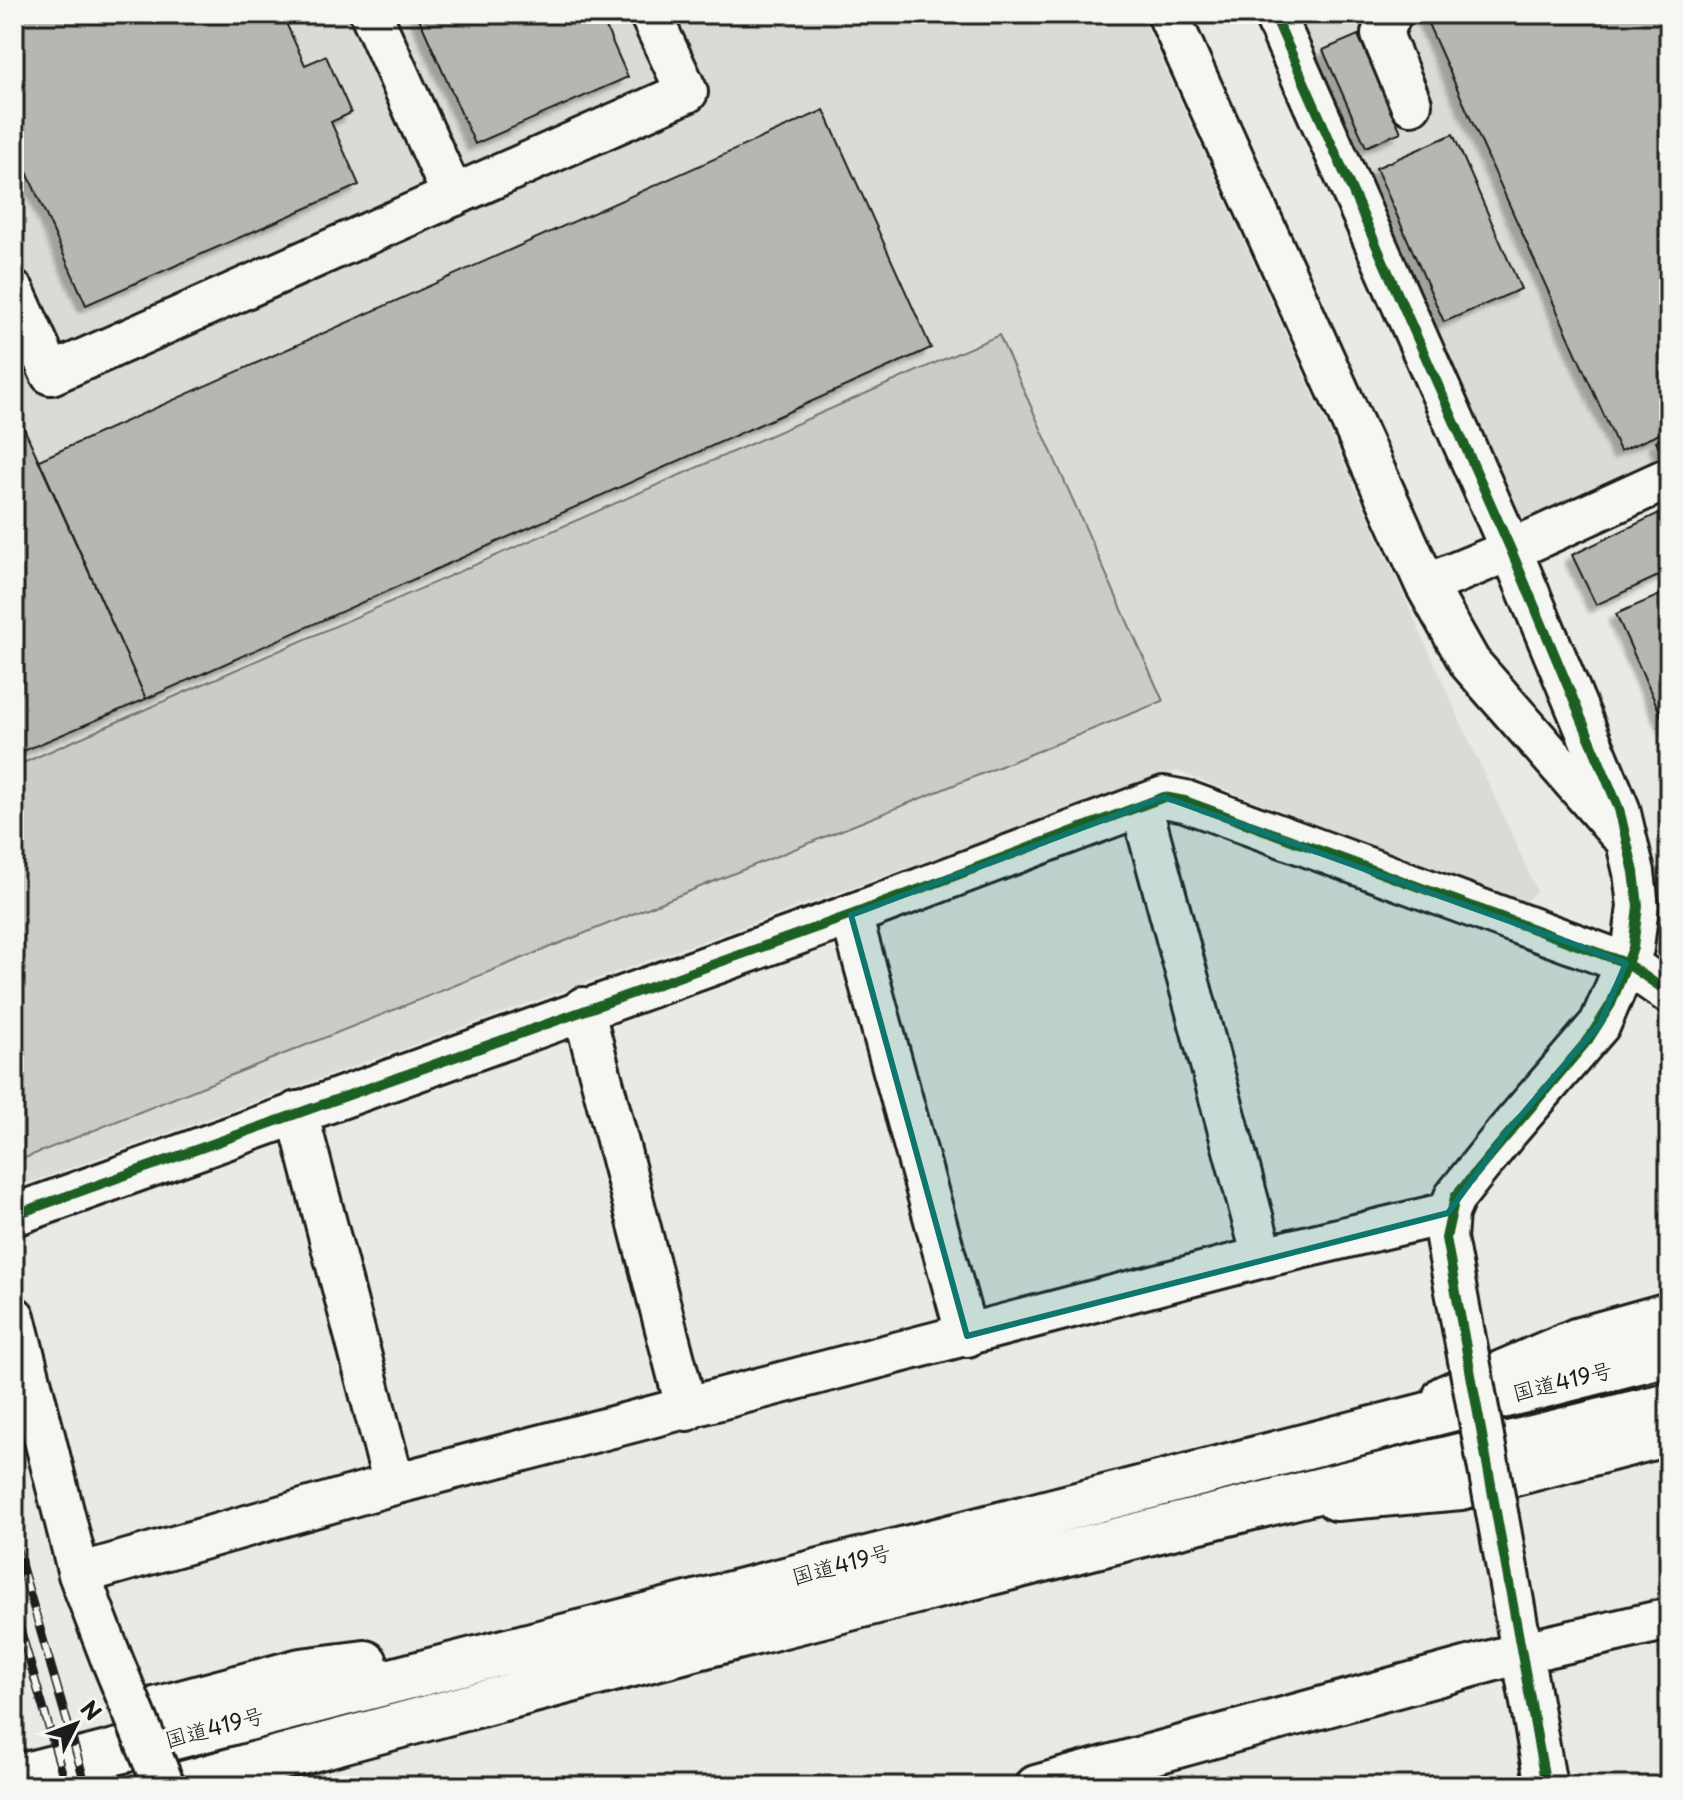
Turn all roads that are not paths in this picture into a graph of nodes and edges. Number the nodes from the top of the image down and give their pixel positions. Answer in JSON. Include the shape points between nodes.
{"nodes":[{"id":1,"x":371,"y":14,"type":"edge"},
{"id":2,"x":650,"y":14,"type":"edge"},
{"id":3,"x":1168,"y":14,"type":"edge"},
{"id":4,"x":1391,"y":14,"type":"edge"},
{"id":5,"x":1290,"y":24,"type":"edge"},
{"id":6,"x":1411,"y":104,"type":"dead end"},
{"id":7,"x":453,"y":196,"type":"junction"},
{"id":8,"x":14,"y":292,"type":"edge"},
{"id":9,"x":1669,"y":478,"type":"edge"},
{"id":10,"x":1511,"y":550,"type":"junction"},
{"id":11,"x":1426,"y":585,"type":"junction"},
{"id":12,"x":1141,"y":805,"type":"junction"},
{"id":13,"x":1626,"y":841,"type":"junction"},
{"id":14,"x":851,"y":915,"type":"junction"},
{"id":15,"x":1626,"y":963,"type":"junction"},
{"id":16,"x":1669,"y":993,"type":"edge"},
{"id":17,"x":583,"y":1008,"type":"junction"},
{"id":18,"x":297,"y":1112,"type":"junction"},
{"id":19,"x":1448,"y":1213,"type":"junction"},
{"id":20,"x":14,"y":1215,"type":"edge"},
{"id":21,"x":1263,"y":1257,"type":"junction"},
{"id":22,"x":1669,"y":1313,"type":"edge"},
{"id":23,"x":14,"y":1317,"type":"edge"},
{"id":24,"x":967,"y":1336,"type":"junction"},
{"id":25,"x":1669,"y":1353,"type":"edge"},
{"id":26,"x":1669,"y":1405,"type":"edge"},
{"id":27,"x":687,"y":1410,"type":"junction"},
{"id":28,"x":1351,"y":1433,"type":"junction"},
{"id":29,"x":1669,"y":1435,"type":"edge"},
{"id":30,"x":394,"y":1484,"type":"junction"},
{"id":31,"x":1246,"y":1508,"type":"junction"},
{"id":32,"x":79,"y":1574,"type":"junction"},
{"id":33,"x":1669,"y":1619,"type":"edge"},
{"id":34,"x":524,"y":1645,"type":"junction"},
{"id":35,"x":1524,"y":1652,"type":"junction"},
{"id":36,"x":534,"y":1688,"type":"junction"},
{"id":37,"x":14,"y":1748,"type":"edge"},
{"id":38,"x":1118,"y":1776,"type":"edge"},
{"id":39,"x":14,"y":1778,"type":"edge"},
{"id":40,"x":164,"y":1786,"type":"edge"},
{"id":41,"x":176,"y":1786,"type":"edge"},
{"id":42,"x":284,"y":1786,"type":"edge"},
{"id":43,"x":1036,"y":1786,"type":"edge"},
{"id":44,"x":1546,"y":1786,"type":"edge"}],
"edges":[{"from":1,"to":7,"type":"street"},
{"from":2,"to":7,"type":"street","via":[[687,92]]},
{"from":3,"to":11,"type":"street"},
{"from":4,"to":6,"type":"street","via":[[1382,34]]},
{"from":5,"to":10,"type":"street"},
{"from":7,"to":8,"type":"street","via":[[51,374]]},
{"from":9,"to":10,"type":"street"},
{"from":10,"to":11,"type":"street"},
{"from":10,"to":13,"type":"street","via":[[1619,809]]},
{"from":11,"to":13,"type":"street","via":[[1470,663]]},
{"from":12,"to":14,"type":"street"},
{"from":12,"to":15,"type":"street","via":[[1164,797],[1185,801]]},
{"from":12,"to":21,"type":"street"},
{"from":13,"to":15,"type":"street","via":[[1638,906]]},
{"from":14,"to":17,"type":"street"},
{"from":14,"to":24,"type":"street"},
{"from":15,"to":16,"type":"street"},
{"from":15,"to":19,"type":"street","via":[[1600,1024],[1506,1133]]},
{"from":17,"to":18,"type":"street"},
{"from":17,"to":27,"type":"street"},
{"from":18,"to":20,"type":"street"},
{"from":18,"to":30,"type":"street"},
{"from":19,"to":21,"type":"street"},
{"from":19,"to":35,"type":"street","bridge":true,"via":[[1446,1238]]},
{"from":21,"to":24,"type":"street"},
{"from":22,"to":28,"type":"street","via":[[1576,1339]]},
{"from":23,"to":32,"type":"street"},
{"from":24,"to":27,"type":"street"},
{"from":25,"to":28,"type":"highway","name":"国道419号"},
{"from":26,"to":31,"type":"highway","name":"国道419号"},
{"from":27,"to":30,"type":"street"},
{"from":28,"to":34,"type":"highway","name":"国道419号"},
{"from":29,"to":31,"type":"street","via":[[1461,1489]]},
{"from":30,"to":32,"type":"street"},
{"from":31,"to":36,"type":"highway","name":"国道419号"},
{"from":32,"to":40,"type":"street","bridge":true},
{"from":33,"to":35,"type":"street"},
{"from":34,"to":37,"type":"highway","via":[[301,1671]]},
{"from":34,"to":39,"type":"highway","name":"国道419号"},
{"from":35,"to":38,"type":"street"},
{"from":35,"to":44,"type":"street"},
{"from":36,"to":41,"type":"highway","name":"国道419号"},
{"from":36,"to":42,"type":"highway"},
{"from":38,"to":43,"type":"street"}]}
